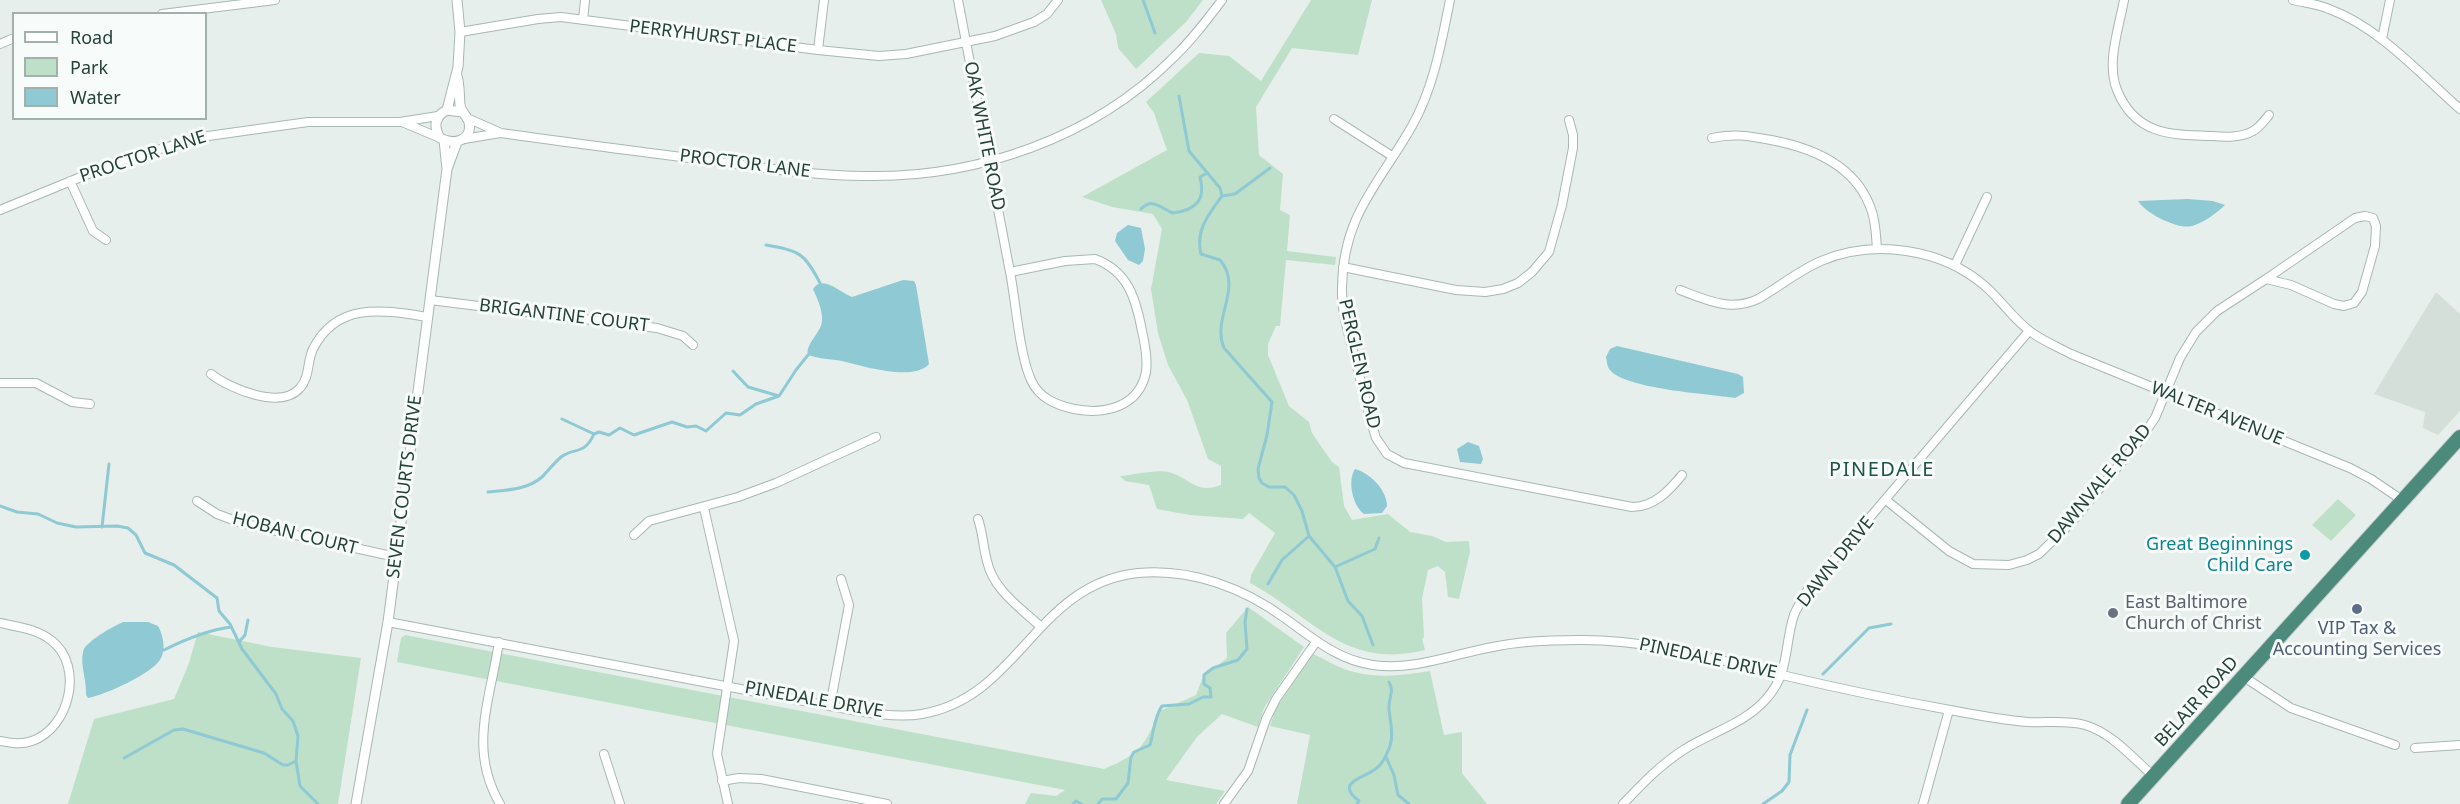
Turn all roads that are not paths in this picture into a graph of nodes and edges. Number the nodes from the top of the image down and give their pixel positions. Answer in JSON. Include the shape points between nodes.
{"nodes":[{"id":1,"x":274,"y":0,"type":"edge"},
{"id":2,"x":457,"y":0,"type":"edge"},
{"id":3,"x":585,"y":0,"type":"edge"},
{"id":4,"x":824,"y":0,"type":"edge"},
{"id":5,"x":958,"y":0,"type":"edge"},
{"id":6,"x":1058,"y":0,"type":"edge"},
{"id":7,"x":1222,"y":0,"type":"edge"},
{"id":8,"x":1450,"y":0,"type":"edge"},
{"id":9,"x":2124,"y":0,"type":"edge"},
{"id":10,"x":2293,"y":0,"type":"edge"},
{"id":11,"x":2390,"y":0,"type":"edge"},
{"id":12,"x":178,"y":12,"type":"edge"},
{"id":13,"x":583,"y":20,"type":"junction"},
{"id":14,"x":460,"y":32,"type":"junction"},
{"id":15,"x":2382,"y":39,"type":"junction"},
{"id":16,"x":966,"y":41,"type":"junction"},
{"id":17,"x":818,"y":50,"type":"junction"},
{"id":18,"x":457,"y":76,"type":"junction"},
{"id":19,"x":2460,"y":109,"type":"edge"},
{"id":20,"x":447,"y":110,"type":"junction"},
{"id":21,"x":465,"y":115,"type":"junction"},
{"id":22,"x":438,"y":116,"type":"junction"},
{"id":23,"x":2269,"y":116,"type":"dead end"},
{"id":24,"x":1334,"y":119,"type":"dead end"},
{"id":25,"x":1569,"y":120,"type":"dead end"},
{"id":26,"x":400,"y":122,"type":"junction"},
{"id":27,"x":501,"y":133,"type":"junction"},
{"id":28,"x":1712,"y":138,"type":"dead end"},
{"id":29,"x":442,"y":139,"type":"junction"},
{"id":30,"x":460,"y":141,"type":"junction"},
{"id":31,"x":1392,"y":156,"type":"junction"},
{"id":32,"x":989,"y":162,"type":"junction"},
{"id":33,"x":447,"y":169,"type":"junction"},
{"id":34,"x":70,"y":181,"type":"junction"},
{"id":35,"x":1987,"y":197,"type":"dead end"},
{"id":36,"x":0,"y":210,"type":"edge"},
{"id":37,"x":106,"y":240,"type":"dead end"},
{"id":38,"x":1877,"y":249,"type":"junction"},
{"id":39,"x":1955,"y":265,"type":"junction"},
{"id":40,"x":1343,"y":267,"type":"junction"},
{"id":41,"x":1010,"y":272,"type":"junction"},
{"id":42,"x":2266,"y":279,"type":"junction"},
{"id":43,"x":1680,"y":290,"type":"dead end"},
{"id":44,"x":430,"y":300,"type":"junction"},
{"id":45,"x":427,"y":317,"type":"junction"},
{"id":46,"x":2029,"y":331,"type":"junction"},
{"id":47,"x":693,"y":345,"type":"dead end"},
{"id":48,"x":211,"y":374,"type":"dead end"},
{"id":49,"x":0,"y":383,"type":"edge"},
{"id":50,"x":2165,"y":392,"type":"junction"},
{"id":51,"x":90,"y":404,"type":"dead end"},
{"id":52,"x":876,"y":437,"type":"dead end"},
{"id":53,"x":2460,"y":437,"type":"edge"},
{"id":54,"x":1682,"y":475,"type":"dead end"},
{"id":55,"x":1886,"y":500,"type":"junction"},
{"id":56,"x":197,"y":501,"type":"dead end"},
{"id":57,"x":2403,"y":501,"type":"junction"},
{"id":58,"x":704,"y":508,"type":"junction"},
{"id":59,"x":978,"y":519,"type":"dead end"},
{"id":60,"x":634,"y":535,"type":"dead end"},
{"id":61,"x":396,"y":557,"type":"junction"},
{"id":62,"x":841,"y":579,"type":"dead end"},
{"id":63,"x":388,"y":622,"type":"junction"},
{"id":64,"x":0,"y":623,"type":"edge"},
{"id":65,"x":1041,"y":627,"type":"junction"},
{"id":66,"x":499,"y":642,"type":"junction"},
{"id":67,"x":1316,"y":642,"type":"junction"},
{"id":68,"x":1782,"y":675,"type":"junction"},
{"id":69,"x":2244,"y":677,"type":"junction"},
{"id":70,"x":728,"y":685,"type":"junction"},
{"id":71,"x":830,"y":706,"type":"junction"},
{"id":72,"x":1949,"y":710,"type":"junction"},
{"id":73,"x":0,"y":741,"type":"edge"},
{"id":74,"x":2395,"y":745,"type":"dead end"},
{"id":75,"x":2460,"y":745,"type":"edge"},
{"id":76,"x":2415,"y":748,"type":"dead end"},
{"id":77,"x":603,"y":754,"type":"dead end"},
{"id":78,"x":2153,"y":776,"type":"junction"},
{"id":79,"x":722,"y":781,"type":"junction"},
{"id":80,"x":356,"y":804,"type":"edge"},
{"id":81,"x":500,"y":804,"type":"edge"},
{"id":82,"x":620,"y":804,"type":"edge"},
{"id":83,"x":728,"y":804,"type":"edge"},
{"id":84,"x":887,"y":804,"type":"edge"},
{"id":85,"x":1224,"y":804,"type":"edge"},
{"id":86,"x":1623,"y":804,"type":"edge"},
{"id":87,"x":1923,"y":804,"type":"edge"},
{"id":88,"x":2128,"y":804,"type":"edge"}],
"edges":[{"from":1,"to":12,"type":"street"},
{"from":2,"to":14,"type":"street"},
{"from":3,"to":13,"type":"street"},
{"from":4,"to":17,"type":"street"},
{"from":5,"to":16,"type":"street","name":"OAK WHITE ROAD"},
{"from":6,"to":16,"type":"street","name":"PERRYHURST PLACE","via":[[1047,14],[1024,26]]},
{"from":7,"to":32,"type":"street","name":"PROCTOR LANE","via":[[1172,59],[1134,92],[1069,132]]},
{"from":8,"to":31,"type":"street","name":"PERGLEN ROAD","via":[[1430,85],[1411,127]]},
{"from":9,"to":23,"type":"street","via":[[2114,52],[2114,79],[2121,99],[2138,120],[2156,132],[2172,135],[2240,136],[2252,132]]},
{"from":10,"to":15,"type":"street","via":[[2336,11]]},
{"from":11,"to":15,"type":"street"},
{"from":13,"to":14,"type":"street","name":"PERRYHURST PLACE","via":[[550,17]]},
{"from":13,"to":17,"type":"street","name":"PERRYHURST PLACE"},
{"from":14,"to":18,"type":"street"},
{"from":15,"to":19,"type":"street"},
{"from":16,"to":17,"type":"street","name":"PERRYHURST PLACE","via":[[894,55]]},
{"from":16,"to":32,"type":"street","name":"OAK WHITE ROAD"},
{"from":18,"to":20,"type":"street"},
{"from":18,"to":21,"type":"street"},
{"from":20,"to":21,"type":"street"},
{"from":20,"to":22,"type":"street"},
{"from":21,"to":27,"type":"street","name":"PROCTOR LANE"},
{"from":21,"to":30,"type":"street","via":[[469,128]]},
{"from":22,"to":26,"type":"street","name":"PROCTOR LANE"},
{"from":22,"to":29,"type":"street","via":[[435,124]]},
{"from":24,"to":31,"type":"street"},
{"from":25,"to":40,"type":"street","via":[[1573,148],[1554,237],[1542,261],[1518,283],[1485,292],[1456,290]]},
{"from":26,"to":29,"type":"street","name":"PROCTOR LANE"},
{"from":26,"to":34,"type":"street","name":"PROCTOR LANE","via":[[308,122],[234,131],[169,145]]},
{"from":27,"to":30,"type":"street","name":"PROCTOR LANE"},
{"from":27,"to":32,"type":"street","name":"PROCTOR LANE","via":[[829,174],[899,176]]},
{"from":28,"to":38,"type":"street","via":[[1735,134],[1797,146],[1827,158],[1864,196],[1873,217]]},
{"from":29,"to":30,"type":"street"},
{"from":29,"to":33,"type":"street","name":"SEVEN COURTS DRIVE"},
{"from":30,"to":33,"type":"street","name":"SEVEN COURTS DRIVE"},
{"from":31,"to":40,"type":"street","name":"PERGLEN ROAD","via":[[1358,212]]},
{"from":32,"to":41,"type":"street","name":"OAK WHITE ROAD"},
{"from":33,"to":44,"type":"street","name":"SEVEN COURTS DRIVE"},
{"from":34,"to":36,"type":"street","name":"PROCTOR LANE"},
{"from":34,"to":37,"type":"street","via":[[88,224]]},
{"from":35,"to":39,"type":"street"},
{"from":38,"to":39,"type":"street","name":"WALTER AVENUE","via":[[1923,254]]},
{"from":38,"to":43,"type":"street","name":"WALTER AVENUE","via":[[1819,262],[1748,304],[1727,306]]},
{"from":39,"to":46,"type":"street","name":"WALTER AVENUE","via":[[1985,286]]},
{"from":40,"to":54,"type":"street","name":"PERGLEN ROAD","via":[[1347,325],[1376,438],[1387,454],[1404,463],[1638,507],[1663,495]]},
{"from":41,"to":41,"type":"street","name":"OAK WHITE ROAD","via":[[1088,259],[1106,263],[1118,272],[1127,281],[1138,310],[1147,359],[1142,385],[1134,396],[1114,409],[1088,411],[1062,406],[1040,393],[1027,369]]},
{"from":42,"to":42,"type":"street","name":"DAWNVALE ROAD","via":[[2334,304],[2354,303],[2362,292],[2375,246],[2375,222],[2368,217],[2355,219]]},
{"from":42,"to":50,"type":"street","name":"DAWNVALE ROAD","via":[[2217,311],[2196,332]]},
{"from":44,"to":45,"type":"street","name":"SEVEN COURTS DRIVE"},
{"from":44,"to":47,"type":"street","name":"BRIGANTINE COURT","via":[[657,328],[683,336]]},
{"from":45,"to":48,"type":"street","via":[[371,310],[336,322],[314,347],[302,386],[286,397],[273,398],[237,388]]},
{"from":45,"to":61,"type":"street","name":"SEVEN COURTS DRIVE"},
{"from":46,"to":50,"type":"street","name":"WALTER AVENUE","via":[[2071,354]]},
{"from":46,"to":55,"type":"street","name":"DAWN DRIVE"},
{"from":49,"to":51,"type":"street","via":[[32,382],[72,402]]},
{"from":50,"to":55,"type":"street","name":"DAWNVALE ROAD","via":[[2155,418],[2126,457],[2052,544],[2027,560],[1998,566],[1973,564],[1959,558]]},
{"from":50,"to":57,"type":"street","name":"WALTER AVENUE","via":[[2350,468]]},
{"from":52,"to":58,"type":"street","via":[[776,483]]},
{"from":53,"to":57,"type":"highway","name":"BELAIR ROAD"},
{"from":55,"to":68,"type":"street","name":"DAWN DRIVE","via":[[1800,603]]},
{"from":56,"to":61,"type":"street","name":"HOBAN COURT","via":[[241,523]]},
{"from":57,"to":69,"type":"highway","name":"BELAIR ROAD"},
{"from":58,"to":60,"type":"street","via":[[650,521]]},
{"from":58,"to":70,"type":"street","via":[[732,627]]},
{"from":59,"to":65,"type":"street","via":[[994,579]]},
{"from":61,"to":63,"type":"street","name":"SEVEN COURTS DRIVE"},
{"from":62,"to":71,"type":"street","via":[[849,605]]},
{"from":63,"to":66,"type":"street","name":"PINEDALE DRIVE"},
{"from":63,"to":80,"type":"street","name":"SEVEN COURTS DRIVE"},
{"from":64,"to":73,"type":"street","via":[[49,638],[60,648],[69,673],[64,710],[54,727],[39,739],[25,743]]},
{"from":65,"to":67,"type":"street","name":"PINEDALE DRIVE","via":[[1065,603],[1088,589],[1118,578],[1156,573],[1194,577],[1234,588],[1284,617]]},
{"from":65,"to":71,"type":"street","name":"PINEDALE DRIVE","via":[[994,678],[954,704],[920,714],[871,713]]},
{"from":66,"to":70,"type":"street","name":"PINEDALE DRIVE"},
{"from":66,"to":81,"type":"street","via":[[482,747],[487,775]]},
{"from":67,"to":68,"type":"street","name":"PINEDALE DRIVE","via":[[1353,661],[1394,666],[1421,664],[1497,646],[1608,640],[1668,647]]},
{"from":67,"to":85,"type":"street","via":[[1276,699],[1248,771]]},
{"from":68,"to":72,"type":"street","name":"PINEDALE DRIVE"},
{"from":68,"to":86,"type":"street","name":"DAWN DRIVE","via":[[1766,699],[1745,717],[1669,760]]},
{"from":69,"to":74,"type":"street","via":[[2291,708]]},
{"from":69,"to":78,"type":"highway","name":"BELAIR ROAD"},
{"from":70,"to":71,"type":"street","name":"PINEDALE DRIVE"},
{"from":70,"to":79,"type":"street","via":[[717,745]]},
{"from":72,"to":78,"type":"street","name":"PINEDALE DRIVE","via":[[2085,725],[2105,734]]},
{"from":72,"to":87,"type":"street"},
{"from":75,"to":76,"type":"street"},
{"from":77,"to":82,"type":"street"},
{"from":78,"to":88,"type":"highway","name":"BELAIR ROAD"},
{"from":79,"to":83,"type":"street"},
{"from":79,"to":84,"type":"street","via":[[761,779]]}]}
